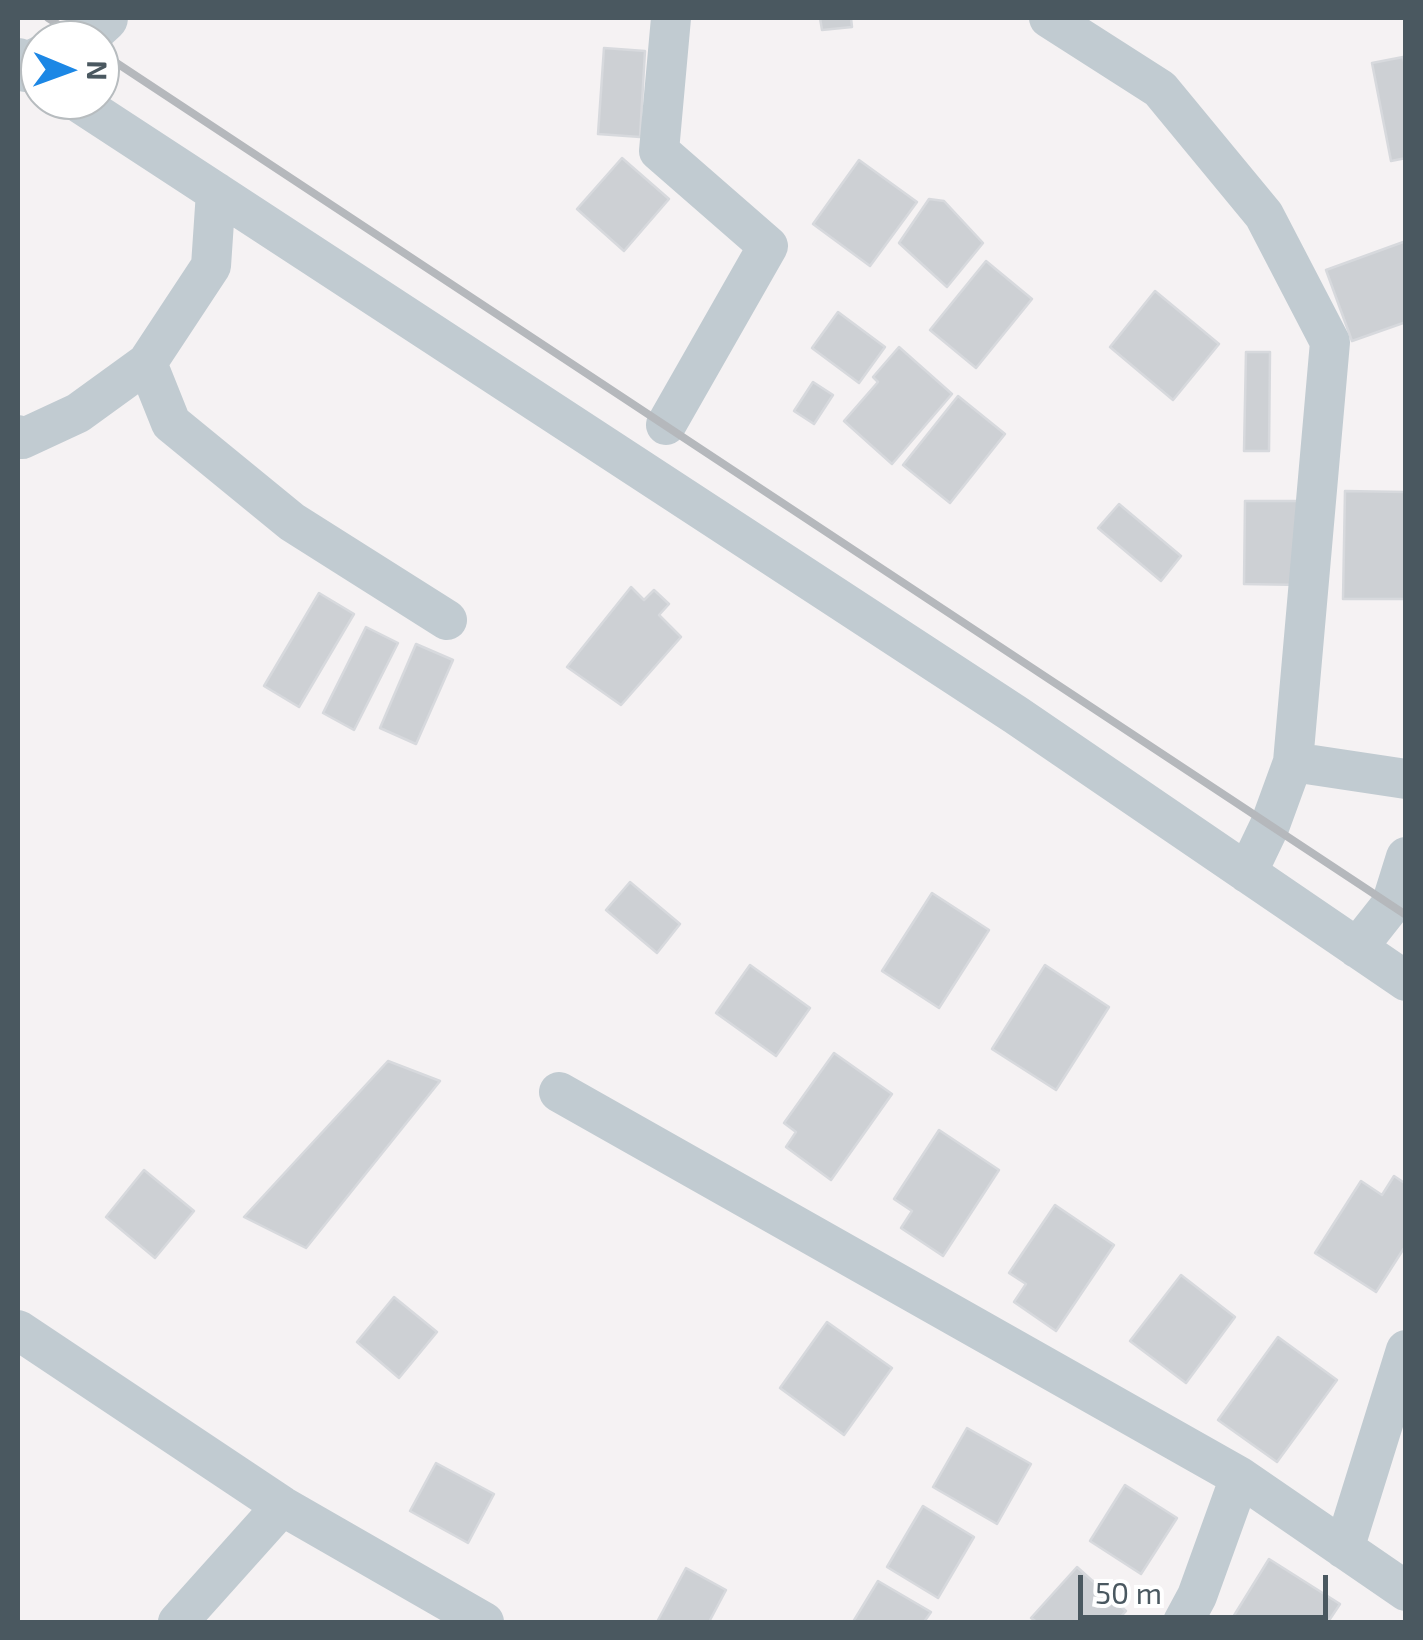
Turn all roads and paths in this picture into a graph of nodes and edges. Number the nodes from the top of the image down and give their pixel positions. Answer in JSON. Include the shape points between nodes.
{"nodes":[{"id":1,"x":671,"y":18,"type":"edge"},
{"id":2,"x":1049,"y":18,"type":"edge"},
{"id":3,"x":106,"y":120,"type":"edge"},
{"id":4,"x":216,"y":192,"type":"junction"},
{"id":5,"x":148,"y":363,"type":"junction"},
{"id":6,"x":666,"y":426,"type":"dead end"},
{"id":7,"x":18,"y":436,"type":"edge"},
{"id":8,"x":447,"y":620,"type":"dead end"},
{"id":9,"x":1293,"y":762,"type":"junction"},
{"id":10,"x":1406,"y":779,"type":"edge"},
{"id":11,"x":1406,"y":858,"type":"edge"},
{"id":12,"x":1247,"y":873,"type":"junction"},
{"id":13,"x":1356,"y":948,"type":"junction"},
{"id":14,"x":1406,"y":981,"type":"edge"},
{"id":15,"x":560,"y":1092,"type":"dead end"},
{"id":16,"x":18,"y":1330,"type":"edge"},
{"id":17,"x":1406,"y":1350,"type":"edge"},
{"id":18,"x":1240,"y":1477,"type":"junction"},
{"id":19,"x":282,"y":1506,"type":"junction"},
{"id":20,"x":1344,"y":1549,"type":"junction"},
{"id":21,"x":1406,"y":1591,"type":"edge"},
{"id":22,"x":178,"y":1622,"type":"edge"},
{"id":23,"x":484,"y":1622,"type":"edge"},
{"id":24,"x":1183,"y":1622,"type":"edge"}],
"edges":[{"from":1,"to":6,"type":"street","via":[[658,151],[768,246]]},
{"from":2,"to":9,"type":"street","via":[[1160,89],[1264,214],[1330,342]]},
{"from":3,"to":4,"type":"street"},
{"from":4,"to":5,"type":"street","via":[[211,266]]},
{"from":4,"to":12,"type":"street"},
{"from":5,"to":7,"type":"street","via":[[78,413]]},
{"from":5,"to":8,"type":"street","via":[[170,424],[292,522]]},
{"from":9,"to":10,"type":"street"},
{"from":9,"to":12,"type":"street"},
{"from":11,"to":13,"type":"street","via":[[1392,905]]},
{"from":12,"to":13,"type":"street"},
{"from":13,"to":14,"type":"street"},
{"from":15,"to":18,"type":"street"},
{"from":16,"to":19,"type":"street"},
{"from":17,"to":20,"type":"street"},
{"from":18,"to":20,"type":"street"},
{"from":18,"to":24,"type":"street"},
{"from":19,"to":22,"type":"street"},
{"from":19,"to":23,"type":"street"},
{"from":20,"to":21,"type":"street"}]}
